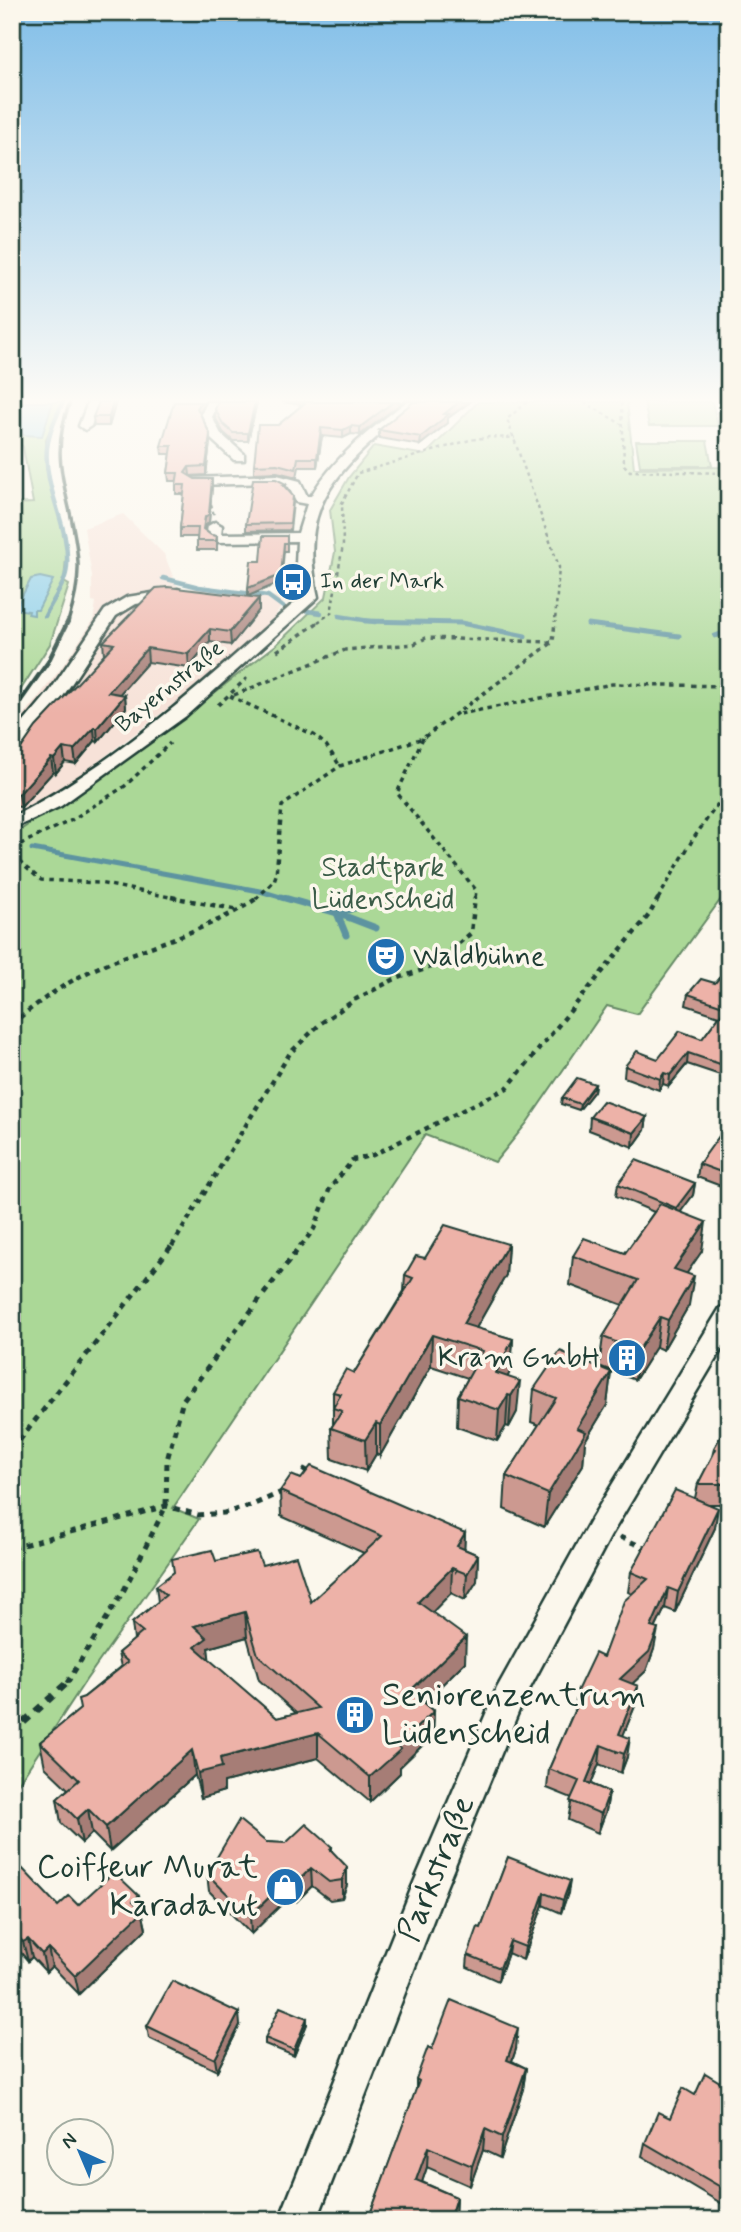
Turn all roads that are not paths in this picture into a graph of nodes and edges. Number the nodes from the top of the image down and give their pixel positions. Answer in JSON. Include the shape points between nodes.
{"nodes":[{"id":1,"x":312,"y":506,"type":"edge"},
{"id":2,"x":215,"y":525,"type":"dead end"},
{"id":3,"x":296,"y":544,"type":"junction"},
{"id":4,"x":222,"y":545,"type":"dead end"},
{"id":5,"x":198,"y":593,"type":"edge"},
{"id":6,"x":12,"y":747,"type":"edge"},
{"id":7,"x":12,"y":824,"type":"edge"},
{"id":8,"x":729,"y":1315,"type":"edge"},
{"id":9,"x":298,"y":2220,"type":"edge"}],
"edges":[{"from":1,"to":3,"type":"street","name":"Bayernstraße"},
{"from":2,"to":3,"type":"street","via":[[213,538]]},
{"from":3,"to":4,"type":"street","via":[[222,552]]},
{"from":3,"to":7,"type":"street","name":"Bayernstraße","via":[[310,597],[297,610],[180,712],[55,802]]},
{"from":5,"to":6,"type":"street","via":[[143,597],[115,609],[56,694]]},
{"from":8,"to":9,"type":"street","name":"Parkstraße","via":[[600,1529],[509,1698],[429,1886]]}]}
